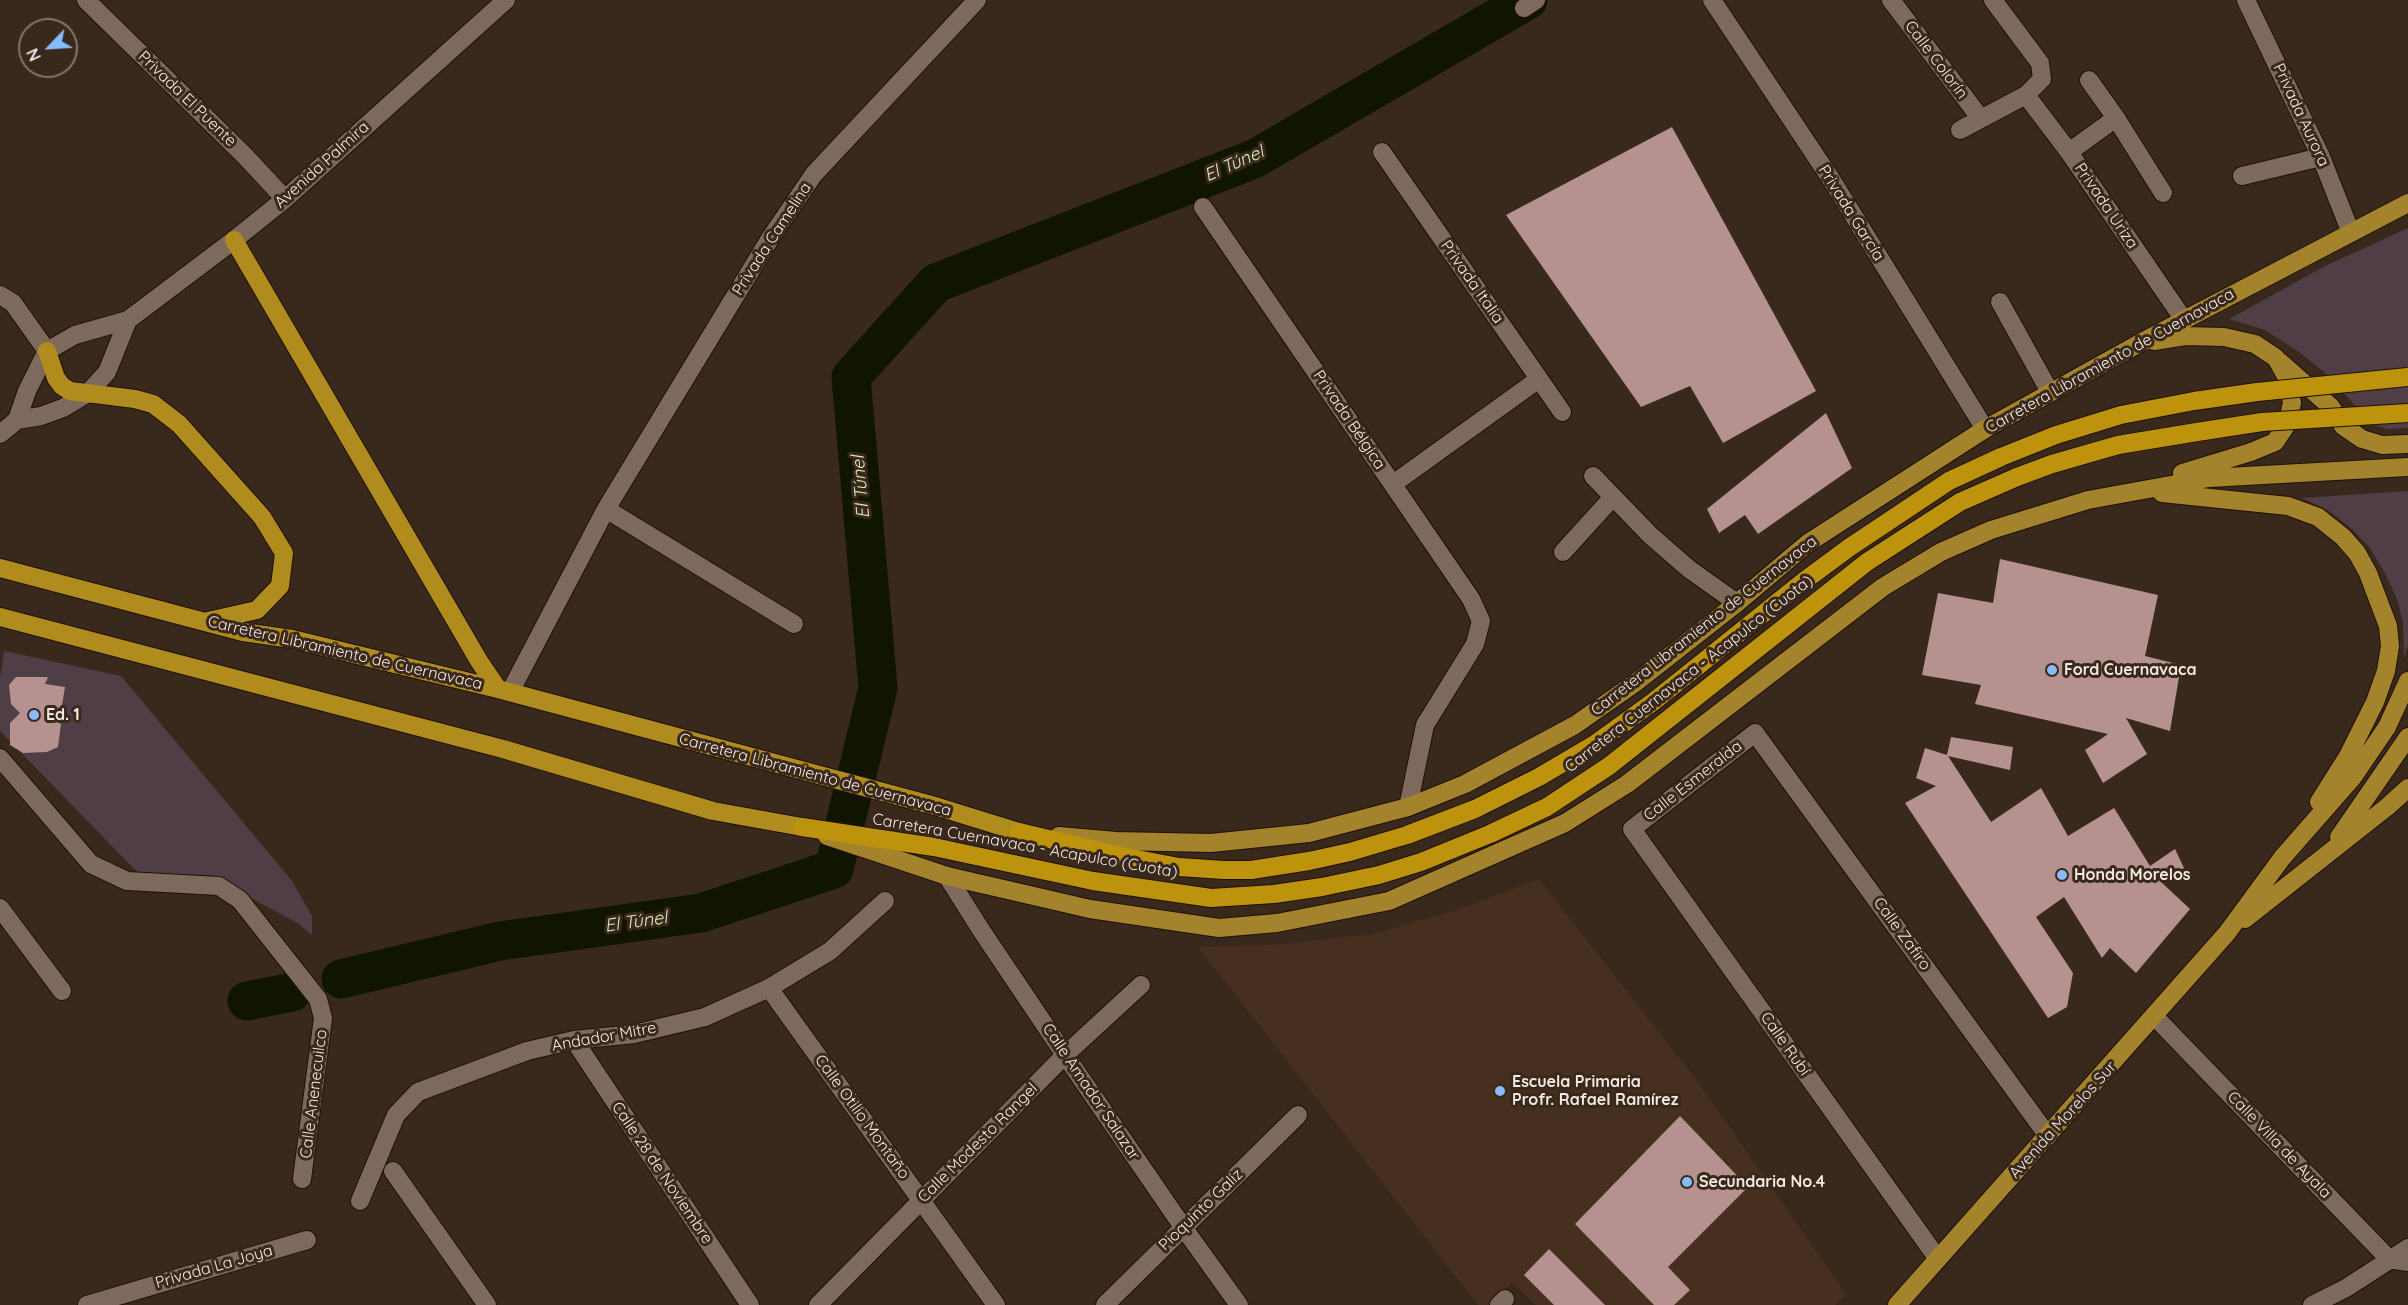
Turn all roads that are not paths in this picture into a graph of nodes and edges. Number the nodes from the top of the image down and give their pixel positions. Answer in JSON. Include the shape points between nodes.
{"nodes":[{"id":1,"x":86,"y":0,"type":"edge"},
{"id":2,"x":506,"y":0,"type":"edge"},
{"id":3,"x":977,"y":0,"type":"edge"},
{"id":4,"x":1712,"y":0,"type":"edge"},
{"id":5,"x":1891,"y":0,"type":"edge"},
{"id":6,"x":1993,"y":0,"type":"edge"},
{"id":7,"x":2246,"y":0,"type":"edge"},
{"id":8,"x":2088,"y":80,"type":"dead end"},
{"id":9,"x":2026,"y":95,"type":"junction"},
{"id":10,"x":2116,"y":118,"type":"junction"},
{"id":11,"x":1981,"y":119,"type":"junction"},
{"id":12,"x":1960,"y":130,"type":"dead end"},
{"id":13,"x":1382,"y":152,"type":"dead end"},
{"id":14,"x":2069,"y":152,"type":"junction"},
{"id":15,"x":2321,"y":157,"type":"junction"},
{"id":16,"x":2242,"y":176,"type":"dead end"},
{"id":17,"x":2163,"y":193,"type":"dead end"},
{"id":18,"x":285,"y":199,"type":"junction"},
{"id":19,"x":2408,"y":203,"type":"edge"},
{"id":20,"x":1203,"y":207,"type":"dead end"},
{"id":21,"x":2351,"y":232,"type":"junction"},
{"id":22,"x":234,"y":240,"type":"junction"},
{"id":23,"x":2000,"y":302,"type":"dead end"},
{"id":24,"x":4,"y":304,"type":"edge"},
{"id":25,"x":128,"y":320,"type":"junction"},
{"id":26,"x":2184,"y":320,"type":"junction"},
{"id":27,"x":2140,"y":343,"type":"junction"},
{"id":28,"x":47,"y":351,"type":"junction"},
{"id":29,"x":2276,"y":358,"type":"junction"},
{"id":30,"x":2408,"y":377,"type":"edge"},
{"id":31,"x":1539,"y":379,"type":"junction"},
{"id":32,"x":2050,"y":392,"type":"junction"},
{"id":33,"x":88,"y":393,"type":"junction"},
{"id":34,"x":1562,"y":412,"type":"dead end"},
{"id":35,"x":2408,"y":413,"type":"edge"},
{"id":36,"x":17,"y":420,"type":"junction"},
{"id":37,"x":1985,"y":429,"type":"junction"},
{"id":38,"x":0,"y":434,"type":"edge"},
{"id":39,"x":2408,"y":444,"type":"edge"},
{"id":40,"x":2408,"y":467,"type":"edge"},
{"id":41,"x":1593,"y":476,"type":"dead end"},
{"id":42,"x":1393,"y":484,"type":"junction"},
{"id":43,"x":2142,"y":491,"type":"junction"},
{"id":44,"x":1613,"y":496,"type":"junction"},
{"id":45,"x":2088,"y":500,"type":"junction"},
{"id":46,"x":606,"y":509,"type":"junction"},
{"id":47,"x":1563,"y":552,"type":"dead end"},
{"id":48,"x":0,"y":568,"type":"edge"},
{"id":49,"x":1737,"y":603,"type":"junction"},
{"id":50,"x":0,"y":617,"type":"edge"},
{"id":51,"x":206,"y":621,"type":"junction"},
{"id":52,"x":794,"y":624,"type":"dead end"},
{"id":53,"x":2408,"y":681,"type":"edge"},
{"id":54,"x":504,"y":691,"type":"junction"},
{"id":55,"x":1755,"y":733,"type":"joint"},
{"id":56,"x":2408,"y":736,"type":"edge"},
{"id":57,"x":0,"y":758,"type":"edge"},
{"id":58,"x":2408,"y":788,"type":"edge"},
{"id":59,"x":1408,"y":807,"type":"junction"},
{"id":60,"x":802,"y":827,"type":"junction"},
{"id":61,"x":1632,"y":829,"type":"joint"},
{"id":62,"x":1019,"y":832,"type":"junction"},
{"id":63,"x":2329,"y":851,"type":"junction"},
{"id":64,"x":2282,"y":858,"type":"junction"},
{"id":65,"x":941,"y":874,"type":"junction"},
{"id":66,"x":885,"y":901,"type":"dead end"},
{"id":67,"x":0,"y":908,"type":"edge"},
{"id":68,"x":2227,"y":933,"type":"junction"},
{"id":69,"x":1141,"y":985,"type":"dead end"},
{"id":70,"x":769,"y":988,"type":"junction"},
{"id":71,"x":62,"y":991,"type":"dead end"},
{"id":72,"x":2155,"y":1017,"type":"junction"},
{"id":73,"x":574,"y":1040,"type":"junction"},
{"id":74,"x":1065,"y":1054,"type":"junction"},
{"id":75,"x":1298,"y":1115,"type":"dead end"},
{"id":76,"x":2048,"y":1136,"type":"junction"},
{"id":77,"x":393,"y":1171,"type":"dead end"},
{"id":78,"x":302,"y":1179,"type":"dead end"},
{"id":79,"x":922,"y":1199,"type":"junction"},
{"id":80,"x":360,"y":1201,"type":"dead end"},
{"id":81,"x":1183,"y":1227,"type":"junction"},
{"id":82,"x":307,"y":1240,"type":"dead end"},
{"id":83,"x":2408,"y":1248,"type":"edge"},
{"id":84,"x":1938,"y":1259,"type":"junction"},
{"id":85,"x":2389,"y":1259,"type":"junction"},
{"id":86,"x":2408,"y":1262,"type":"edge"},
{"id":87,"x":87,"y":1305,"type":"edge"},
{"id":88,"x":487,"y":1305,"type":"edge"},
{"id":89,"x":750,"y":1305,"type":"edge"},
{"id":90,"x":818,"y":1305,"type":"edge"},
{"id":91,"x":996,"y":1305,"type":"edge"},
{"id":92,"x":1105,"y":1305,"type":"edge"},
{"id":93,"x":1239,"y":1305,"type":"edge"},
{"id":94,"x":1897,"y":1305,"type":"edge"},
{"id":95,"x":2312,"y":1305,"type":"edge"}],
"edges":[{"from":1,"to":18,"type":"street","name":"Privada El Puente"},
{"from":2,"to":18,"type":"street","name":"Avenida Palmira"},
{"from":3,"to":46,"type":"street","name":"Privada Camelina","via":[[813,174]]},
{"from":4,"to":37,"type":"street","name":"Privada García","via":[[1831,179]]},
{"from":5,"to":11,"type":"street","name":"Calle Colorín"},
{"from":6,"to":9,"type":"street","via":[[2040,63],[2042,79]]},
{"from":7,"to":15,"type":"street","name":"Privada Aurora"},
{"from":8,"to":10,"type":"street"},
{"from":9,"to":11,"type":"street"},
{"from":9,"to":14,"type":"street","name":"Privada Uriza"},
{"from":10,"to":14,"type":"street"},
{"from":10,"to":17,"type":"street"},
{"from":11,"to":12,"type":"street"},
{"from":13,"to":31,"type":"street","name":"Privada Italia"},
{"from":14,"to":26,"type":"street","name":"Privada Uriza"},
{"from":15,"to":16,"type":"street"},
{"from":15,"to":21,"type":"street","name":"Privada Aurora"},
{"from":18,"to":22,"type":"street","name":"Avenida Palmira"},
{"from":19,"to":21,"type":"main road","name":"Carretera Libramiento de Cuernavaca"},
{"from":20,"to":42,"type":"street","name":"Privada Bélgica"},
{"from":21,"to":26,"type":"main road","name":"Carretera Libramiento de Cuernavaca"},
{"from":22,"to":25,"type":"street","name":"Avenida Palmira"},
{"from":22,"to":54,"type":"highway"},
{"from":23,"to":32,"type":"street"},
{"from":24,"to":28,"type":"street"},
{"from":25,"to":28,"type":"street","name":"Avenida Palmira","via":[[75,335]]},
{"from":25,"to":33,"type":"street","via":[[107,372]]},
{"from":26,"to":27,"type":"main road","name":"Carretera Libramiento de Cuernavaca"},
{"from":27,"to":29,"type":"main road","via":[[2185,336],[2224,337],[2255,344]]},
{"from":27,"to":32,"type":"main road","name":"Carretera Libramiento de Cuernavaca"},
{"from":28,"to":33,"type":"highway","via":[[62,386]]},
{"from":28,"to":36,"type":"street"},
{"from":29,"to":39,"type":"main road","via":[[2331,407],[2343,426],[2362,439],[2382,445]]},
{"from":29,"to":45,"type":"main road","via":[[2287,378],[2292,403],[2287,424],[2275,442]]},
{"from":30,"to":62,"type":"highway","name":"Carretera Cuernavaca - Acapulco (Cuota)","bridge":true,"via":[[2257,392],[2121,415],[2056,435],[1980,467],[1949,482],[1804,581],[1595,744],[1475,809],[1407,836],[1309,861],[1224,870],[1167,865]]},
{"from":31,"to":34,"type":"street","name":"Privada Italia"},
{"from":31,"to":42,"type":"street","name":"Privada Bélgica"},
{"from":32,"to":37,"type":"main road","name":"Carretera Libramiento de Cuernavaca"},
{"from":33,"to":36,"type":"street","via":[[63,408]]},
{"from":33,"to":51,"type":"highway","via":[[153,404],[179,424],[262,517],[284,553],[280,586],[257,610]]},
{"from":35,"to":60,"type":"highway","name":"Carretera Cuernavaca - Acapulco (Cuota)","bridge":true,"via":[[2262,422],[2118,446],[2052,464],[1960,502],[1867,562],[1609,766],[1547,807],[1490,834],[1390,872],[1274,894],[1211,898],[1093,881],[934,847]]},
{"from":36,"to":38,"type":"street"},
{"from":37,"to":49,"type":"main road","name":"Carretera Libramiento de Cuernavaca","via":[[1808,543]]},
{"from":40,"to":43,"type":"main road","via":[[2210,478]]},
{"from":41,"to":44,"type":"street"},
{"from":42,"to":59,"type":"street","via":[[1471,599],[1481,621],[1475,644],[1425,725]]},
{"from":43,"to":45,"type":"main road"},
{"from":43,"to":64,"type":"main road","via":[[2288,506],[2318,517],[2357,553],[2379,599],[2390,646],[2375,702],[2348,756]]},
{"from":44,"to":47,"type":"street"},
{"from":44,"to":49,"type":"street","via":[[1650,535]]},
{"from":45,"to":65,"type":"main road","via":[[1991,530],[1941,552],[1883,587],[1618,790],[1564,823],[1389,901],[1277,923],[1219,928],[1090,909]]},
{"from":46,"to":52,"type":"street"},
{"from":46,"to":54,"type":"street","name":"Privada Camelina"},
{"from":48,"to":51,"type":"highway","name":"Carretera Libramiento de Cuernavaca"},
{"from":49,"to":59,"type":"main road","name":"Carretera Libramiento de Cuernavaca","via":[[1575,725],[1465,784]]},
{"from":50,"to":60,"type":"highway","via":[[493,746],[713,811]]},
{"from":51,"to":54,"type":"highway","name":"Carretera Libramiento de Cuernavaca"},
{"from":53,"to":64,"type":"main road","via":[[2387,727],[2353,777]]},
{"from":54,"to":62,"type":"highway","name":"Carretera Libramiento de Cuernavaca"},
{"from":55,"to":61,"type":"street","name":"Calle Esmeralda"},
{"from":55,"to":76,"type":"street","name":"Calle Zafiro"},
{"from":56,"to":63,"type":"main road"},
{"from":57,"to":78,"type":"street","name":"Calle Anenecuilco","via":[[91,864],[127,881],[219,886],[240,900],[318,999],[323,1018]]},
{"from":58,"to":63,"type":"main road"},
{"from":59,"to":62,"type":"main road","name":"Carretera Libramiento de Cuernavaca","via":[[1309,833],[1211,843],[1116,841]]},
{"from":60,"to":65,"type":"main road"},
{"from":61,"to":84,"type":"street","name":"Calle Rubí"},
{"from":63,"to":68,"type":"main road"},
{"from":64,"to":68,"type":"main road"},
{"from":65,"to":74,"type":"street","name":"Calle Amador Salazar"},
{"from":66,"to":70,"type":"street","name":"Andador Mitre","via":[[830,951]]},
{"from":67,"to":71,"type":"street"},
{"from":68,"to":72,"type":"main road","name":"Avenida Morelos Sur"},
{"from":69,"to":74,"type":"street","name":"Calle Modesto Rangel"},
{"from":70,"to":73,"type":"street","name":"Andador Mitre","via":[[705,1017],[634,1034]]},
{"from":70,"to":79,"type":"street","name":"Calle Otilio Montaño"},
{"from":72,"to":76,"type":"main road","name":"Avenida Morelos Sur"},
{"from":72,"to":85,"type":"street","name":"Calle Villa de Ayala"},
{"from":73,"to":80,"type":"street","name":"Andador Mitre","via":[[527,1051],[418,1092],[396,1115]]},
{"from":73,"to":89,"type":"street","name":"Calle 28 de Noviembre"},
{"from":74,"to":79,"type":"street","name":"Calle Modesto Rangel"},
{"from":74,"to":81,"type":"street","name":"Calle Amador Salazar"},
{"from":75,"to":81,"type":"street","name":"Pioquinto Galiz"},
{"from":76,"to":84,"type":"main road","name":"Avenida Morelos Sur"},
{"from":77,"to":88,"type":"street"},
{"from":79,"to":90,"type":"street","name":"Calle Modesto Rangel"},
{"from":79,"to":91,"type":"street","name":"Calle Otilio Montaño"},
{"from":81,"to":92,"type":"street","name":"Pioquinto Galiz"},
{"from":81,"to":93,"type":"street","name":"Calle Amador Salazar"},
{"from":82,"to":87,"type":"street","name":"Privada La Joya"},
{"from":83,"to":85,"type":"street"},
{"from":84,"to":94,"type":"main road","name":"Avenida Morelos Sur"},
{"from":85,"to":86,"type":"street"},
{"from":85,"to":95,"type":"street"}]}
